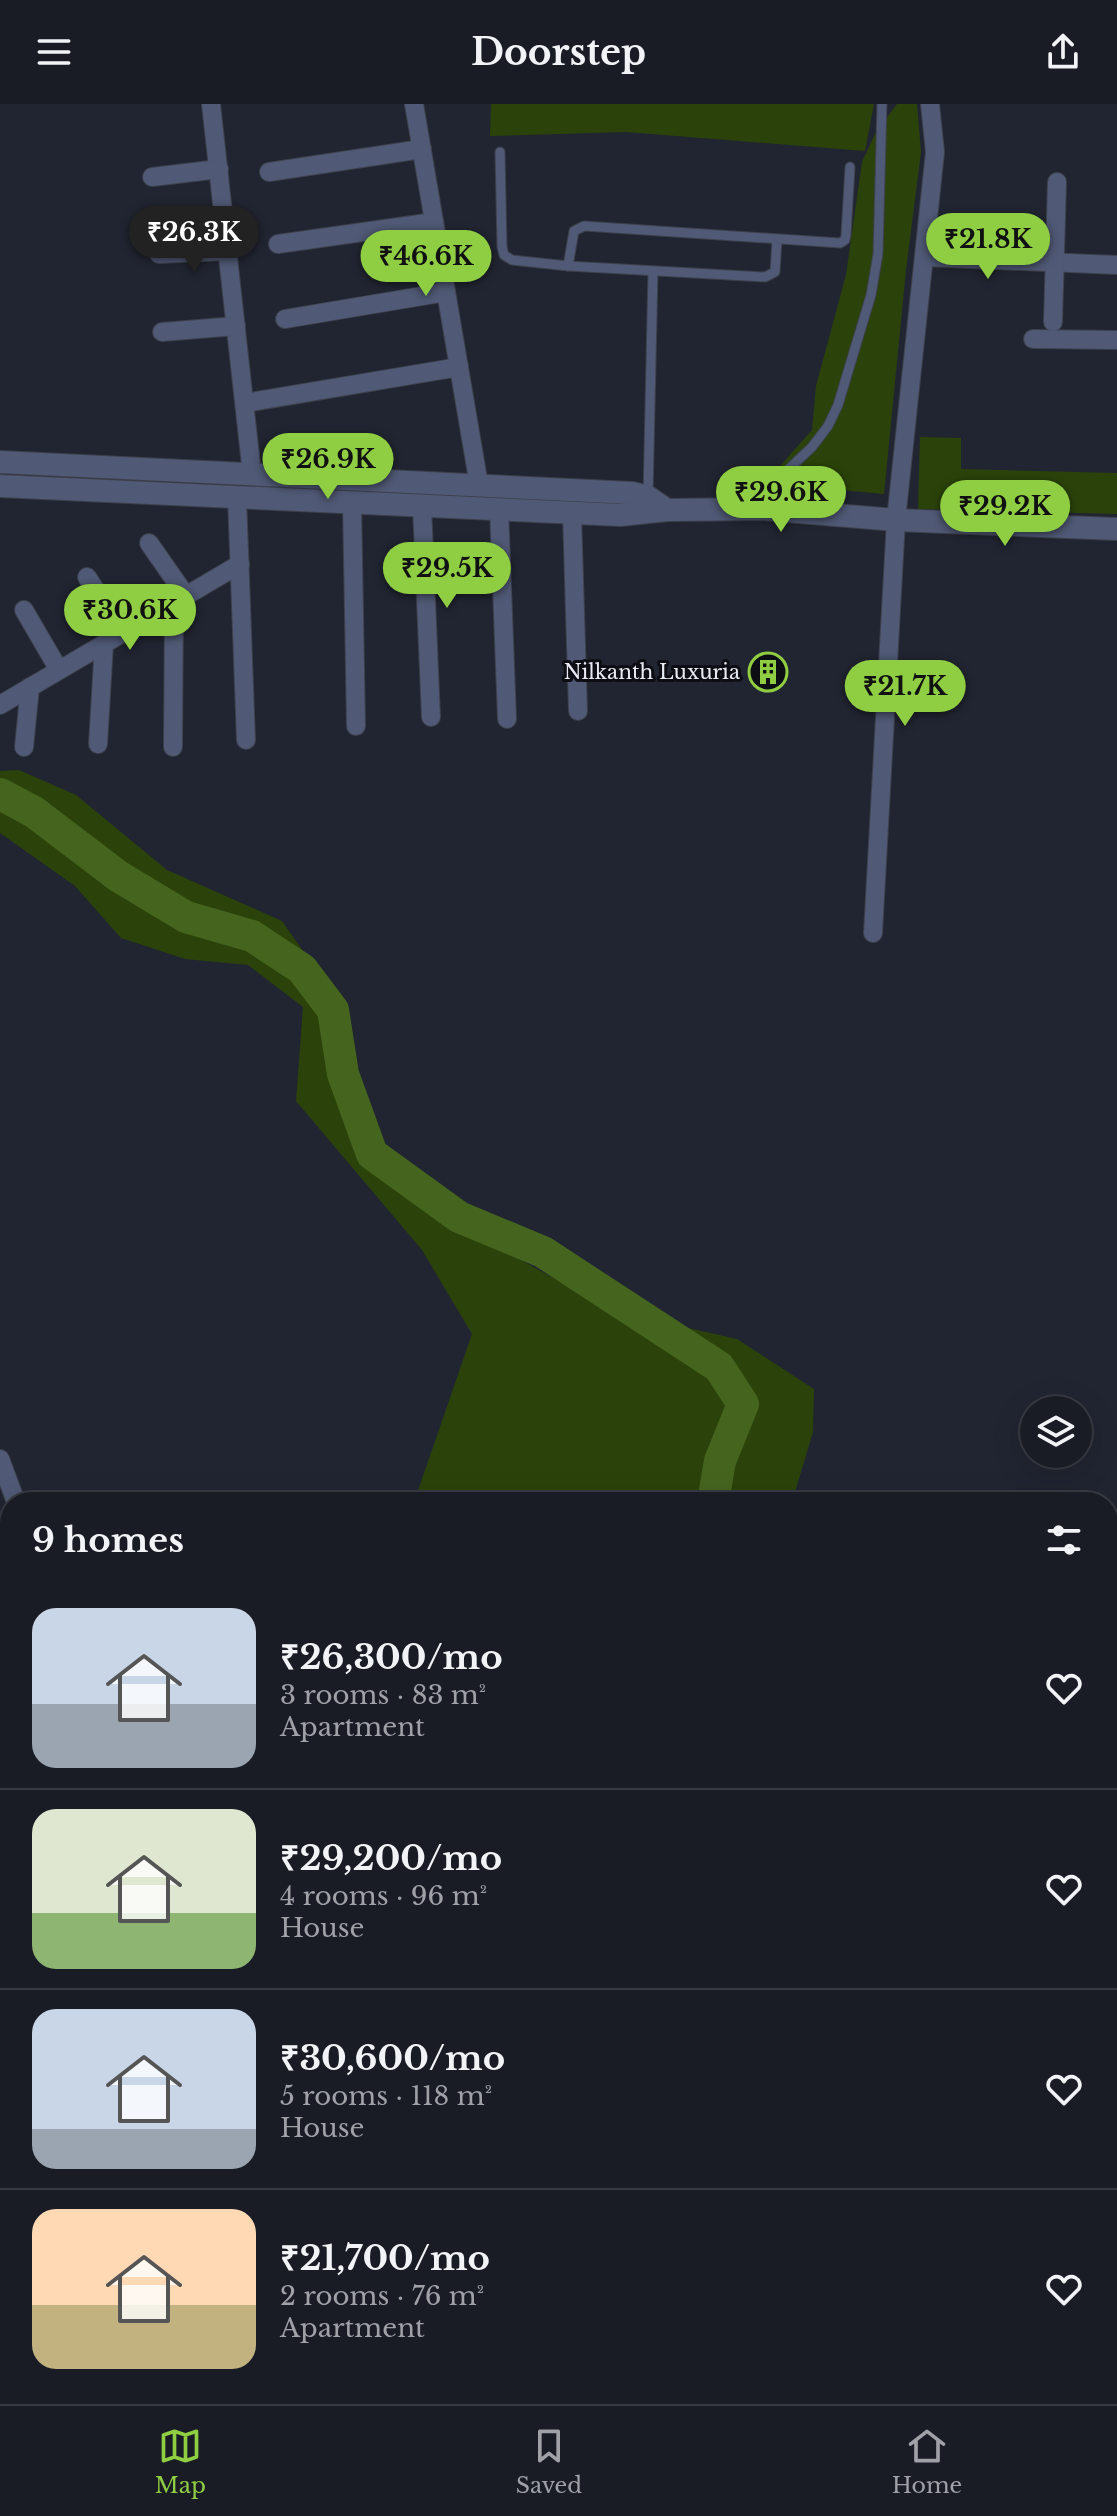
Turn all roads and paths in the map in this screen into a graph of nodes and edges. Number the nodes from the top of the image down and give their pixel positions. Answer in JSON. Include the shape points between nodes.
{"nodes":[{"id":1,"x":211,"y":104,"type":"edge"},
{"id":2,"x":414,"y":104,"type":"edge"},
{"id":3,"x":882,"y":104,"type":"edge"},
{"id":4,"x":930,"y":104,"type":"edge"},
{"id":5,"x":422,"y":149,"type":"junction"},
{"id":6,"x":500,"y":152,"type":"dead end"},
{"id":7,"x":850,"y":167,"type":"dead end"},
{"id":8,"x":219,"y":169,"type":"junction"},
{"id":9,"x":269,"y":172,"type":"dead end"},
{"id":10,"x":152,"y":177,"type":"dead end"},
{"id":11,"x":1057,"y":182,"type":"dead end"},
{"id":12,"x":434,"y":222,"type":"junction"},
{"id":13,"x":777,"y":240,"type":"junction"},
{"id":14,"x":278,"y":244,"type":"dead end"},
{"id":15,"x":228,"y":251,"type":"junction"},
{"id":16,"x":159,"y":254,"type":"dead end"},
{"id":17,"x":924,"y":257,"type":"junction"},
{"id":18,"x":1054,"y":263,"type":"junction"},
{"id":19,"x":1117,"y":265,"type":"edge"},
{"id":20,"x":568,"y":266,"type":"junction"},
{"id":21,"x":653,"y":271,"type":"junction"},
{"id":22,"x":446,"y":292,"type":"junction"},
{"id":23,"x":285,"y":319,"type":"dead end"},
{"id":24,"x":1053,"y":322,"type":"dead end"},
{"id":25,"x":236,"y":326,"type":"junction"},
{"id":26,"x":162,"y":332,"type":"dead end"},
{"id":27,"x":1033,"y":339,"type":"dead end"},
{"id":28,"x":1117,"y":340,"type":"edge"},
{"id":29,"x":459,"y":367,"type":"junction"},
{"id":30,"x":245,"y":403,"type":"junction"},
{"id":31,"x":0,"y":462,"type":"edge"},
{"id":32,"x":252,"y":474,"type":"junction"},
{"id":33,"x":479,"y":485,"type":"junction"},
{"id":34,"x":0,"y":486,"type":"edge"},
{"id":35,"x":237,"y":497,"type":"junction"},
{"id":36,"x":352,"y":502,"type":"junction"},
{"id":37,"x":658,"y":503,"type":"junction"},
{"id":38,"x":422,"y":506,"type":"junction"},
{"id":39,"x":499,"y":509,"type":"junction"},
{"id":40,"x":761,"y":509,"type":"junction"},
{"id":41,"x":572,"y":513,"type":"junction"},
{"id":42,"x":896,"y":520,"type":"junction"},
{"id":43,"x":1117,"y":529,"type":"edge"},
{"id":44,"x":149,"y":543,"type":"dead end"},
{"id":45,"x":240,"y":564,"type":"junction"},
{"id":46,"x":87,"y":577,"type":"dead end"},
{"id":47,"x":180,"y":599,"type":"junction"},
{"id":48,"x":24,"y":610,"type":"dead end"},
{"id":49,"x":123,"y":632,"type":"junction"},
{"id":50,"x":104,"y":644,"type":"junction"},
{"id":51,"x":59,"y":670,"type":"junction"},
{"id":52,"x":30,"y":687,"type":"junction"},
{"id":53,"x":0,"y":704,"type":"edge"},
{"id":54,"x":578,"y":711,"type":"dead end"},
{"id":55,"x":431,"y":717,"type":"dead end"},
{"id":56,"x":507,"y":719,"type":"dead end"},
{"id":57,"x":356,"y":726,"type":"dead end"},
{"id":58,"x":246,"y":740,"type":"dead end"},
{"id":59,"x":98,"y":744,"type":"dead end"},
{"id":60,"x":24,"y":747,"type":"dead end"},
{"id":61,"x":173,"y":747,"type":"dead end"},
{"id":62,"x":873,"y":933,"type":"dead end"},
{"id":63,"x":0,"y":1459,"type":"edge"},
{"id":64,"x":12,"y":1492,"type":"edge"}],
"edges":[{"from":1,"to":8,"type":"street"},
{"from":2,"to":5,"type":"street"},
{"from":3,"to":40,"type":"lane","via":[[878,254],[871,295],[828,426],[774,483]]},
{"from":4,"to":17,"type":"street","via":[[935,152]]},
{"from":5,"to":9,"type":"street"},
{"from":5,"to":12,"type":"street"},
{"from":6,"to":20,"type":"lane","via":[[504,255],[519,262]]},
{"from":7,"to":13,"type":"lane","via":[[845,240]]},
{"from":8,"to":10,"type":"street"},
{"from":8,"to":15,"type":"street"},
{"from":11,"to":18,"type":"street"},
{"from":12,"to":14,"type":"street"},
{"from":12,"to":22,"type":"street"},
{"from":13,"to":20,"type":"lane","via":[[584,226],[571,236]]},
{"from":13,"to":21,"type":"lane","via":[[775,272],[765,277]]},
{"from":15,"to":16,"type":"street"},
{"from":15,"to":25,"type":"street"},
{"from":17,"to":18,"type":"street"},
{"from":17,"to":42,"type":"street"},
{"from":18,"to":19,"type":"street"},
{"from":18,"to":24,"type":"street"},
{"from":20,"to":21,"type":"lane"},
{"from":21,"to":37,"type":"lane"},
{"from":22,"to":23,"type":"street"},
{"from":22,"to":29,"type":"street"},
{"from":25,"to":26,"type":"street"},
{"from":25,"to":30,"type":"street"},
{"from":27,"to":28,"type":"street"},
{"from":29,"to":30,"type":"street"},
{"from":29,"to":33,"type":"street"},
{"from":30,"to":32,"type":"street"},
{"from":31,"to":32,"type":"street"},
{"from":32,"to":33,"type":"street"},
{"from":33,"to":37,"type":"street","via":[[632,493]]},
{"from":34,"to":35,"type":"street"},
{"from":35,"to":36,"type":"street"},
{"from":35,"to":45,"type":"street"},
{"from":36,"to":38,"type":"street"},
{"from":36,"to":57,"type":"street"},
{"from":37,"to":40,"type":"street"},
{"from":37,"to":41,"type":"street","via":[[620,515]]},
{"from":38,"to":39,"type":"street"},
{"from":38,"to":55,"type":"street"},
{"from":39,"to":41,"type":"street"},
{"from":39,"to":56,"type":"street"},
{"from":40,"to":42,"type":"street"},
{"from":41,"to":54,"type":"street"},
{"from":42,"to":43,"type":"street"},
{"from":42,"to":62,"type":"street"},
{"from":44,"to":47,"type":"street"},
{"from":45,"to":47,"type":"street"},
{"from":45,"to":58,"type":"street"},
{"from":46,"to":49,"type":"street"},
{"from":47,"to":49,"type":"street"},
{"from":47,"to":61,"type":"street"},
{"from":48,"to":51,"type":"street"},
{"from":49,"to":50,"type":"street"},
{"from":50,"to":51,"type":"street"},
{"from":50,"to":59,"type":"street"},
{"from":51,"to":52,"type":"street"},
{"from":52,"to":53,"type":"street"},
{"from":52,"to":60,"type":"street"},
{"from":63,"to":64,"type":"street"}]}
